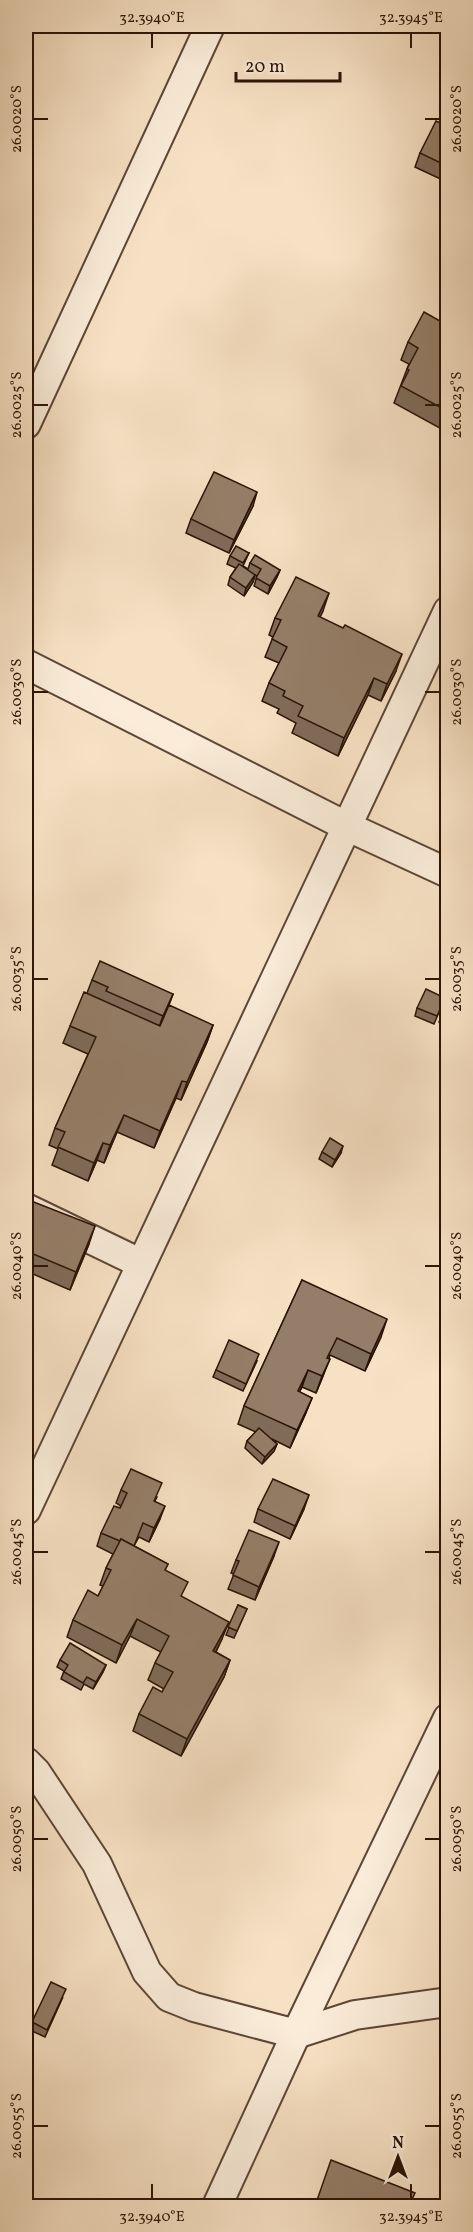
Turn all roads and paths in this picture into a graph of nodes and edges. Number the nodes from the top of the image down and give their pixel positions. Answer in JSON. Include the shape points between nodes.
{"nodes":[{"id":1,"x":210,"y":26,"type":"edge"},
{"id":2,"x":26,"y":424,"type":"edge"},
{"id":3,"x":447,"y":611,"type":"edge"},
{"id":4,"x":26,"y":664,"type":"edge"},
{"id":5,"x":346,"y":826,"type":"junction"},
{"id":6,"x":447,"y":873,"type":"edge"},
{"id":7,"x":26,"y":1208,"type":"edge"},
{"id":8,"x":140,"y":1263,"type":"junction"},
{"id":9,"x":26,"y":1510,"type":"edge"},
{"id":10,"x":447,"y":1718,"type":"edge"},
{"id":11,"x":26,"y":1762,"type":"edge"},
{"id":12,"x":447,"y":2002,"type":"edge"},
{"id":13,"x":296,"y":2034,"type":"junction"},
{"id":14,"x":217,"y":2206,"type":"edge"}],
"edges":[{"from":1,"to":2,"type":"street"},
{"from":3,"to":5,"type":"street"},
{"from":4,"to":5,"type":"street"},
{"from":5,"to":6,"type":"street"},
{"from":5,"to":8,"type":"street"},
{"from":7,"to":8,"type":"street"},
{"from":8,"to":9,"type":"street"},
{"from":10,"to":13,"type":"street"},
{"from":11,"to":13,"type":"street","via":[[97,1864],[147,1972],[169,1997]]},
{"from":12,"to":13,"type":"street","via":[[355,2016]]},
{"from":13,"to":14,"type":"street"}]}
